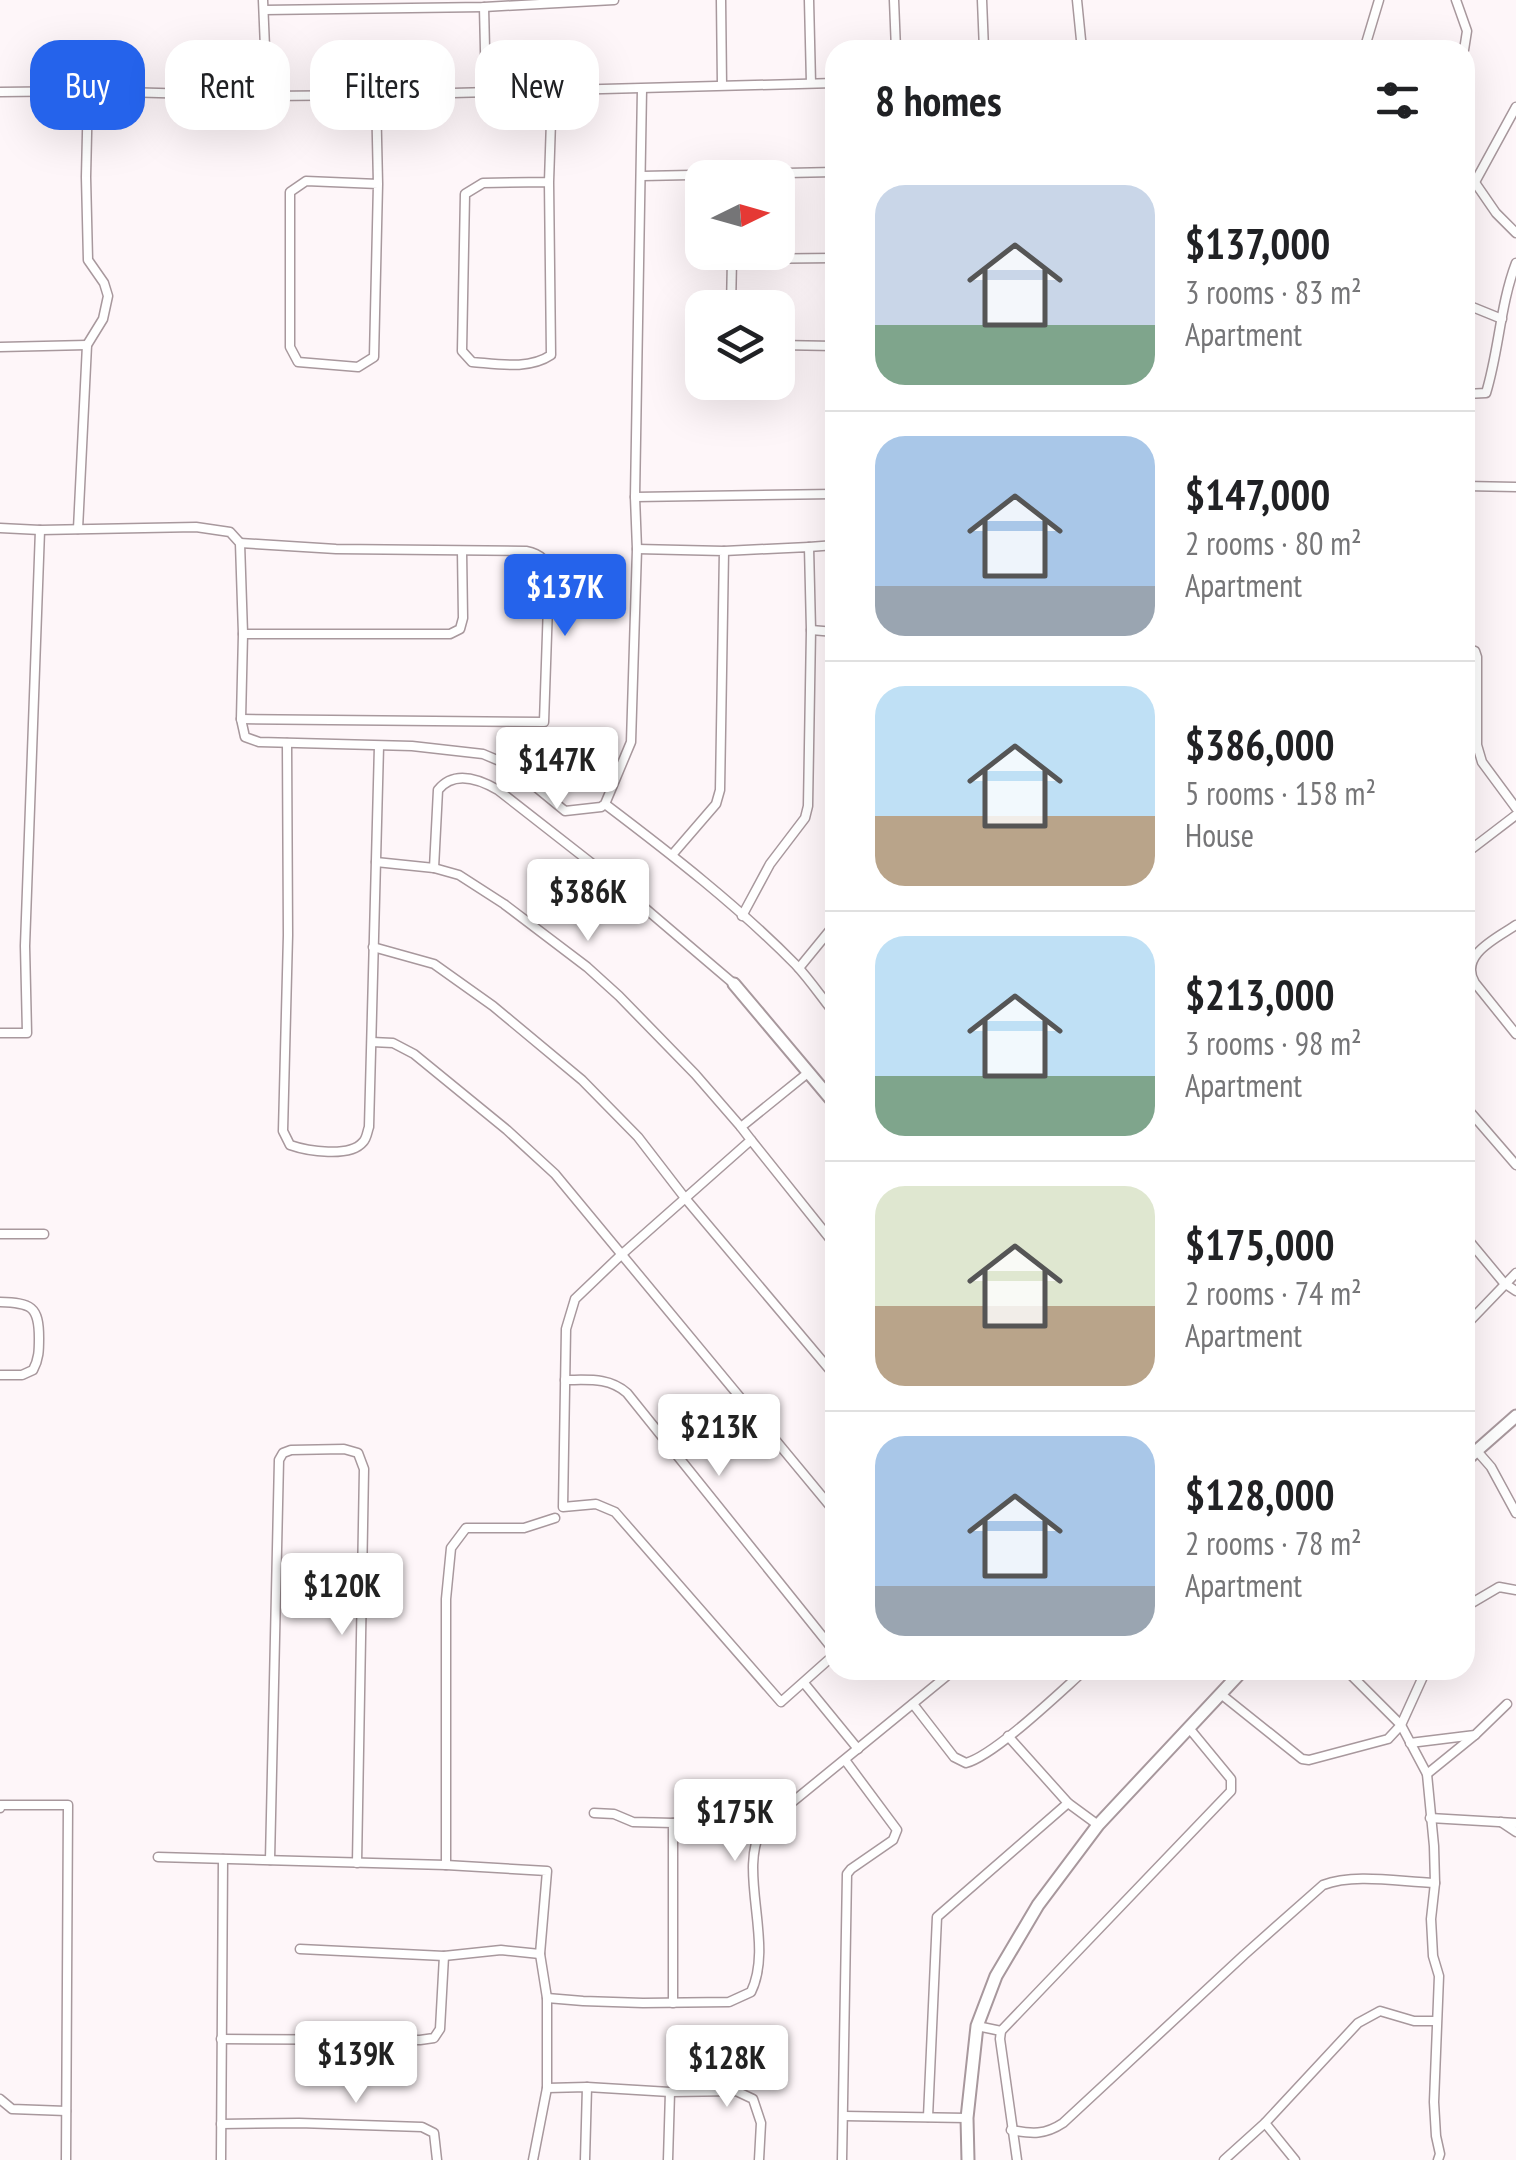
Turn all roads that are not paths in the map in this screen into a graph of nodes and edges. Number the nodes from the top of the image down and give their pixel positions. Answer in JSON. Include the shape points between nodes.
{"nodes":[{"id":1,"x":614,"y":0,"type":"edge"},
{"id":2,"x":721,"y":0,"type":"edge"},
{"id":3,"x":809,"y":0,"type":"edge"},
{"id":4,"x":894,"y":0,"type":"edge"},
{"id":5,"x":982,"y":0,"type":"edge"},
{"id":6,"x":1077,"y":0,"type":"edge"},
{"id":7,"x":1379,"y":0,"type":"edge"},
{"id":8,"x":1456,"y":0,"type":"edge"},
{"id":9,"x":264,"y":5,"type":"edge"},
{"id":10,"x":484,"y":7,"type":"junction"},
{"id":11,"x":265,"y":40,"type":"edge"},
{"id":12,"x":485,"y":40,"type":"edge"},
{"id":13,"x":896,"y":40,"type":"edge"},
{"id":14,"x":984,"y":40,"type":"edge"},
{"id":15,"x":1081,"y":40,"type":"edge"},
{"id":16,"x":1367,"y":40,"type":"edge"},
{"id":17,"x":1466,"y":40,"type":"edge"},
{"id":18,"x":812,"y":83,"type":"junction"},
{"id":19,"x":825,"y":83,"type":"edge"},
{"id":20,"x":722,"y":86,"type":"junction"},
{"id":21,"x":599,"y":89,"type":"edge"},
{"id":22,"x":642,"y":89,"type":"junction"},
{"id":23,"x":0,"y":92,"type":"edge"},
{"id":24,"x":30,"y":92,"type":"edge"},
{"id":25,"x":1516,"y":107,"type":"edge"},
{"id":26,"x":87,"y":130,"type":"edge"},
{"id":27,"x":377,"y":130,"type":"edge"},
{"id":28,"x":551,"y":130,"type":"edge"},
{"id":29,"x":825,"y":172,"type":"edge"},
{"id":30,"x":795,"y":173,"type":"edge"},
{"id":31,"x":642,"y":176,"type":"junction"},
{"id":32,"x":685,"y":176,"type":"edge"},
{"id":33,"x":550,"y":182,"type":"junction"},
{"id":34,"x":1475,"y":182,"type":"joint"},
{"id":35,"x":378,"y":184,"type":"junction"},
{"id":36,"x":1516,"y":233,"type":"edge"},
{"id":37,"x":795,"y":257,"type":"edge"},
{"id":38,"x":825,"y":258,"type":"edge"},
{"id":39,"x":1516,"y":264,"type":"edge"},
{"id":40,"x":1475,"y":308,"type":"edge"},
{"id":41,"x":1502,"y":318,"type":"junction"},
{"id":42,"x":87,"y":345,"type":"junction"},
{"id":43,"x":0,"y":346,"type":"edge"},
{"id":44,"x":795,"y":346,"type":"edge"},
{"id":45,"x":825,"y":346,"type":"edge"},
{"id":46,"x":1475,"y":394,"type":"edge"},
{"id":47,"x":1475,"y":486,"type":"edge"},
{"id":48,"x":1516,"y":487,"type":"edge"},
{"id":49,"x":825,"y":494,"type":"edge"},
{"id":50,"x":635,"y":497,"type":"junction"},
{"id":51,"x":0,"y":528,"type":"edge"},
{"id":52,"x":78,"y":529,"type":"junction"},
{"id":53,"x":40,"y":530,"type":"junction"},
{"id":54,"x":240,"y":543,"type":"junction"},
{"id":55,"x":825,"y":546,"type":"edge"},
{"id":56,"x":809,"y":547,"type":"junction"},
{"id":57,"x":637,"y":549,"type":"junction"},
{"id":58,"x":462,"y":551,"type":"junction"},
{"id":59,"x":724,"y":551,"type":"junction"},
{"id":60,"x":811,"y":630,"type":"junction"},
{"id":61,"x":825,"y":631,"type":"edge"},
{"id":62,"x":243,"y":634,"type":"junction"},
{"id":63,"x":1475,"y":653,"type":"edge"},
{"id":64,"x":241,"y":719,"type":"junction"},
{"id":65,"x":288,"y":742,"type":"junction"},
{"id":66,"x":379,"y":746,"type":"junction"},
{"id":67,"x":606,"y":804,"type":"junction"},
{"id":68,"x":1516,"y":812,"type":"edge"},
{"id":69,"x":1475,"y":846,"type":"edge"},
{"id":70,"x":672,"y":856,"type":"junction"},
{"id":71,"x":376,"y":862,"type":"junction"},
{"id":72,"x":434,"y":868,"type":"junction"},
{"id":73,"x":742,"y":916,"type":"junction"},
{"id":74,"x":1516,"y":924,"type":"edge"},
{"id":75,"x":825,"y":936,"type":"edge"},
{"id":76,"x":374,"y":947,"type":"junction"},
{"id":77,"x":1475,"y":955,"type":"edge"},
{"id":78,"x":799,"y":968,"type":"junction"},
{"id":79,"x":734,"y":984,"type":"joint"},
{"id":80,"x":1475,"y":984,"type":"edge"},
{"id":81,"x":825,"y":1001,"type":"edge"},
{"id":82,"x":0,"y":1033,"type":"edge"},
{"id":83,"x":1516,"y":1034,"type":"edge"},
{"id":84,"x":372,"y":1042,"type":"junction"},
{"id":85,"x":810,"y":1072,"type":"junction"},
{"id":86,"x":825,"y":1091,"type":"edge"},
{"id":87,"x":1475,"y":1118,"type":"edge"},
{"id":88,"x":741,"y":1127,"type":"junction"},
{"id":89,"x":751,"y":1140,"type":"junction"},
{"id":90,"x":1516,"y":1166,"type":"edge"},
{"id":91,"x":685,"y":1198,"type":"junction"},
{"id":92,"x":825,"y":1232,"type":"edge"},
{"id":93,"x":0,"y":1234,"type":"edge"},
{"id":94,"x":44,"y":1234,"type":"dead end"},
{"id":95,"x":1475,"y":1248,"type":"edge"},
{"id":96,"x":621,"y":1254,"type":"junction"},
{"id":97,"x":1516,"y":1273,"type":"edge"},
{"id":98,"x":1504,"y":1283,"type":"junction"},
{"id":99,"x":1516,"y":1291,"type":"edge"},
{"id":100,"x":0,"y":1302,"type":"edge"},
{"id":101,"x":1475,"y":1315,"type":"edge"},
{"id":102,"x":825,"y":1364,"type":"edge"},
{"id":103,"x":0,"y":1375,"type":"edge"},
{"id":104,"x":565,"y":1380,"type":"junction"},
{"id":105,"x":1516,"y":1416,"type":"edge"},
{"id":106,"x":1477,"y":1451,"type":"joint"},
{"id":107,"x":825,"y":1500,"type":"edge"},
{"id":108,"x":1516,"y":1513,"type":"edge"},
{"id":109,"x":555,"y":1518,"type":"dead end"},
{"id":110,"x":1516,"y":1590,"type":"edge"},
{"id":111,"x":1475,"y":1602,"type":"edge"},
{"id":112,"x":825,"y":1640,"type":"edge"},
{"id":113,"x":825,"y":1663,"type":"edge"},
{"id":114,"x":942,"y":1680,"type":"edge"},
{"id":115,"x":1073,"y":1680,"type":"edge"},
{"id":116,"x":1236,"y":1680,"type":"edge"},
{"id":117,"x":1356,"y":1680,"type":"edge"},
{"id":118,"x":1421,"y":1680,"type":"edge"},
{"id":119,"x":804,"y":1683,"type":"junction"},
{"id":120,"x":1222,"y":1696,"type":"junction"},
{"id":121,"x":913,"y":1704,"type":"junction"},
{"id":122,"x":1507,"y":1704,"type":"dead end"},
{"id":123,"x":1401,"y":1724,"type":"junction"},
{"id":124,"x":1189,"y":1728,"type":"junction"},
{"id":125,"x":1475,"y":1735,"type":"junction"},
{"id":126,"x":1008,"y":1736,"type":"junction"},
{"id":127,"x":1410,"y":1742,"type":"junction"},
{"id":128,"x":858,"y":1749,"type":"junction"},
{"id":129,"x":844,"y":1760,"type":"junction"},
{"id":130,"x":1427,"y":1774,"type":"junction"},
{"id":131,"x":1068,"y":1802,"type":"junction"},
{"id":132,"x":0,"y":1808,"type":"edge"},
{"id":133,"x":594,"y":1813,"type":"dead end"},
{"id":134,"x":1430,"y":1818,"type":"junction"},
{"id":135,"x":1501,"y":1822,"type":"junction"},
{"id":136,"x":1516,"y":1823,"type":"edge"},
{"id":137,"x":674,"y":1824,"type":"junction"},
{"id":138,"x":1098,"y":1825,"type":"junction"},
{"id":139,"x":763,"y":1826,"type":"junction"},
{"id":140,"x":1516,"y":1832,"type":"edge"},
{"id":141,"x":158,"y":1857,"type":"dead end"},
{"id":142,"x":224,"y":1859,"type":"junction"},
{"id":143,"x":270,"y":1860,"type":"junction"},
{"id":144,"x":358,"y":1863,"type":"junction"},
{"id":145,"x":446,"y":1865,"type":"junction"},
{"id":146,"x":1435,"y":1884,"type":"junction"},
{"id":147,"x":300,"y":1949,"type":"dead end"},
{"id":148,"x":540,"y":1954,"type":"junction"},
{"id":149,"x":444,"y":1956,"type":"junction"},
{"id":150,"x":547,"y":1998,"type":"junction"},
{"id":151,"x":673,"y":2003,"type":"junction"},
{"id":152,"x":1436,"y":2021,"type":"junction"},
{"id":153,"x":977,"y":2026,"type":"junction"},
{"id":154,"x":1000,"y":2031,"type":"junction"},
{"id":155,"x":221,"y":2038,"type":"junction"},
{"id":156,"x":588,"y":2087,"type":"junction"},
{"id":157,"x":547,"y":2088,"type":"junction"},
{"id":158,"x":670,"y":2092,"type":"junction"},
{"id":159,"x":0,"y":2099,"type":"edge"},
{"id":160,"x":66,"y":2111,"type":"junction"},
{"id":161,"x":844,"y":2116,"type":"junction"},
{"id":162,"x":928,"y":2117,"type":"junction"},
{"id":163,"x":967,"y":2118,"type":"junction"},
{"id":164,"x":1265,"y":2123,"type":"junction"},
{"id":165,"x":220,"y":2124,"type":"junction"},
{"id":166,"x":1012,"y":2130,"type":"junction"},
{"id":167,"x":66,"y":2160,"type":"edge"},
{"id":168,"x":221,"y":2160,"type":"edge"},
{"id":169,"x":437,"y":2160,"type":"edge"},
{"id":170,"x":533,"y":2160,"type":"edge"},
{"id":171,"x":585,"y":2160,"type":"edge"},
{"id":172,"x":668,"y":2160,"type":"edge"},
{"id":173,"x":759,"y":2160,"type":"edge"},
{"id":174,"x":842,"y":2160,"type":"edge"},
{"id":175,"x":968,"y":2160,"type":"edge"},
{"id":176,"x":1017,"y":2160,"type":"edge"},
{"id":177,"x":1224,"y":2160,"type":"edge"},
{"id":178,"x":1294,"y":2160,"type":"edge"},
{"id":179,"x":1438,"y":2160,"type":"edge"}],
"edges":[{"from":1,"to":10,"type":"street"},
{"from":2,"to":20,"type":"street"},
{"from":3,"to":18,"type":"street"},
{"from":4,"to":13,"type":"street"},
{"from":5,"to":14,"type":"street"},
{"from":6,"to":15,"type":"street"},
{"from":7,"to":16,"type":"street"},
{"from":8,"to":17,"type":"street"},
{"from":9,"to":10,"type":"street"},
{"from":9,"to":11,"type":"street"},
{"from":10,"to":12,"type":"street"},
{"from":18,"to":19,"type":"street"},
{"from":18,"to":20,"type":"street"},
{"from":20,"to":22,"type":"street"},
{"from":21,"to":22,"type":"street"},
{"from":22,"to":31,"type":"street"},
{"from":23,"to":24,"type":"street"},
{"from":25,"to":34,"type":"street"},
{"from":26,"to":42,"type":"street","via":[[88,260],[108,296]]},
{"from":27,"to":35,"type":"street"},
{"from":28,"to":33,"type":"street"},
{"from":29,"to":30,"type":"street"},
{"from":31,"to":32,"type":"street"},
{"from":31,"to":50,"type":"street"},
{"from":33,"to":33,"type":"street","via":[[484,183],[465,194],[462,351],[472,362],[514,365],[551,355]]},
{"from":34,"to":36,"type":"street"},
{"from":35,"to":35,"type":"street","via":[[374,358],[358,367],[298,362],[290,347],[290,192],[306,181]]},
{"from":37,"to":38,"type":"street"},
{"from":39,"to":41,"type":"street"},
{"from":40,"to":41,"type":"street"},
{"from":41,"to":46,"type":"street","via":[[1486,393]]},
{"from":42,"to":43,"type":"street"},
{"from":42,"to":52,"type":"street"},
{"from":44,"to":45,"type":"street"},
{"from":47,"to":48,"type":"street"},
{"from":49,"to":50,"type":"street"},
{"from":50,"to":57,"type":"street"},
{"from":51,"to":53,"type":"street"},
{"from":52,"to":53,"type":"street"},
{"from":52,"to":54,"type":"street","via":[[213,528]]},
{"from":53,"to":82,"type":"street","via":[[27,1033]]},
{"from":54,"to":58,"type":"street"},
{"from":54,"to":62,"type":"street"},
{"from":55,"to":56,"type":"street"},
{"from":56,"to":59,"type":"street"},
{"from":56,"to":60,"type":"street"},
{"from":57,"to":59,"type":"street"},
{"from":57,"to":67,"type":"street","via":[[631,742]]},
{"from":58,"to":62,"type":"street","via":[[463,618],[450,634]]},
{"from":58,"to":64,"type":"street","via":[[526,551],[545,560],[544,722]]},
{"from":59,"to":70,"type":"street","via":[[720,790]]},
{"from":60,"to":61,"type":"street"},
{"from":60,"to":73,"type":"street","via":[[805,818]]},
{"from":62,"to":64,"type":"street"},
{"from":63,"to":68,"type":"street","via":[[1477,745]]},
{"from":64,"to":65,"type":"street","via":[[245,737]]},
{"from":65,"to":66,"type":"street"},
{"from":65,"to":84,"type":"street","via":[[283,1131],[290,1145],[328,1152],[362,1144]]},
{"from":66,"to":67,"type":"street","via":[[492,756],[564,812]]},
{"from":66,"to":71,"type":"street"},
{"from":67,"to":70,"type":"street"},
{"from":68,"to":69,"type":"street"},
{"from":70,"to":73,"type":"street"},
{"from":71,"to":72,"type":"street"},
{"from":71,"to":76,"type":"street"},
{"from":72,"to":79,"type":"street","via":[[438,790],[456,778],[483,781]]},
{"from":72,"to":88,"type":"street","via":[[467,879],[587,967]]},
{"from":73,"to":78,"type":"street"},
{"from":74,"to":77,"type":"street"},
{"from":75,"to":78,"type":"street"},
{"from":76,"to":84,"type":"street"},
{"from":76,"to":91,"type":"street","via":[[434,964],[493,1006],[638,1136]]},
{"from":78,"to":81,"type":"street"},
{"from":79,"to":85,"type":"street"},
{"from":80,"to":83,"type":"street"},
{"from":84,"to":96,"type":"street","via":[[404,1047],[507,1130],[555,1174]]},
{"from":85,"to":86,"type":"street"},
{"from":85,"to":88,"type":"street"},
{"from":87,"to":90,"type":"street"},
{"from":88,"to":89,"type":"street"},
{"from":89,"to":91,"type":"street"},
{"from":89,"to":92,"type":"street"},
{"from":91,"to":96,"type":"street"},
{"from":91,"to":102,"type":"street"},
{"from":93,"to":94,"type":"street"},
{"from":95,"to":98,"type":"street"},
{"from":96,"to":104,"type":"street","via":[[574,1300]]},
{"from":96,"to":107,"type":"street"},
{"from":97,"to":98,"type":"street"},
{"from":98,"to":99,"type":"street"},
{"from":98,"to":101,"type":"street"},
{"from":100,"to":103,"type":"street","via":[[27,1305],[39,1320],[33,1370]]},
{"from":104,"to":112,"type":"street","via":[[598,1380],[627,1393]]},
{"from":104,"to":119,"type":"street","via":[[564,1507],[596,1504],[616,1512],[781,1702]]},
{"from":105,"to":106,"type":"street"},
{"from":106,"to":108,"type":"street"},
{"from":109,"to":145,"type":"street","via":[[524,1528],[466,1528],[452,1548],[446,1599]]},
{"from":110,"to":111,"type":"street","via":[[1500,1588]]},
{"from":113,"to":119,"type":"street"},
{"from":114,"to":121,"type":"street"},
{"from":115,"to":126,"type":"street"},
{"from":116,"to":120,"type":"street"},
{"from":117,"to":123,"type":"street"},
{"from":118,"to":123,"type":"street"},
{"from":119,"to":128,"type":"street"},
{"from":120,"to":123,"type":"street","via":[[1302,1759],[1372,1744]]},
{"from":120,"to":124,"type":"street"},
{"from":121,"to":126,"type":"street","via":[[960,1762],[972,1762]]},
{"from":121,"to":128,"type":"street"},
{"from":122,"to":125,"type":"street"},
{"from":123,"to":127,"type":"street"},
{"from":124,"to":138,"type":"street"},
{"from":124,"to":154,"type":"street","via":[[1231,1779],[1231,1790]]},
{"from":125,"to":127,"type":"street"},
{"from":125,"to":130,"type":"street"},
{"from":126,"to":131,"type":"street"},
{"from":127,"to":130,"type":"street"},
{"from":128,"to":129,"type":"street"},
{"from":129,"to":139,"type":"street"},
{"from":129,"to":161,"type":"street","via":[[897,1834],[847,1874]]},
{"from":130,"to":134,"type":"street"},
{"from":131,"to":138,"type":"street"},
{"from":131,"to":162,"type":"street","via":[[937,1918]]},
{"from":132,"to":160,"type":"street","via":[[68,1805]]},
{"from":133,"to":137,"type":"street"},
{"from":134,"to":135,"type":"street"},
{"from":134,"to":146,"type":"street"},
{"from":135,"to":136,"type":"street"},
{"from":135,"to":140,"type":"street"},
{"from":137,"to":139,"type":"street","via":[[748,1817]]},
{"from":137,"to":151,"type":"street"},
{"from":138,"to":153,"type":"street","via":[[1038,1905],[996,1976]]},
{"from":139,"to":151,"type":"street","via":[[754,1846],[758,1967],[752,1992],[729,2002]]},
{"from":141,"to":142,"type":"street"},
{"from":142,"to":143,"type":"street"},
{"from":142,"to":155,"type":"street"},
{"from":143,"to":144,"type":"street"},
{"from":143,"to":144,"type":"street","via":[[279,1460],[291,1450],[344,1449],[358,1453],[364,1469]]},
{"from":144,"to":145,"type":"street"},
{"from":145,"to":148,"type":"street","via":[[548,1871]]},
{"from":146,"to":152,"type":"street"},
{"from":146,"to":166,"type":"street","via":[[1354,1879],[1322,1885],[1063,2123],[1036,2134]]},
{"from":147,"to":149,"type":"street"},
{"from":148,"to":149,"type":"street"},
{"from":148,"to":150,"type":"street"},
{"from":149,"to":155,"type":"street","via":[[434,2038]]},
{"from":150,"to":151,"type":"street"},
{"from":150,"to":157,"type":"street"},
{"from":152,"to":164,"type":"street","via":[[1380,2011],[1358,2023]]},
{"from":152,"to":179,"type":"street"},
{"from":153,"to":154,"type":"street"},
{"from":153,"to":163,"type":"street"},
{"from":154,"to":166,"type":"street"},
{"from":155,"to":165,"type":"street"},
{"from":156,"to":157,"type":"street"},
{"from":156,"to":158,"type":"street"},
{"from":156,"to":171,"type":"street"},
{"from":157,"to":170,"type":"street"},
{"from":158,"to":172,"type":"street"},
{"from":158,"to":173,"type":"street","via":[[736,2091],[752,2099],[761,2123]]},
{"from":159,"to":160,"type":"street","via":[[12,2109]]},
{"from":160,"to":167,"type":"street"},
{"from":161,"to":162,"type":"street"},
{"from":161,"to":174,"type":"street"},
{"from":162,"to":163,"type":"street"},
{"from":163,"to":175,"type":"street"},
{"from":164,"to":177,"type":"street"},
{"from":164,"to":178,"type":"street"},
{"from":165,"to":168,"type":"street"},
{"from":165,"to":169,"type":"street","via":[[422,2127],[434,2133]]},
{"from":166,"to":176,"type":"street"}]}
